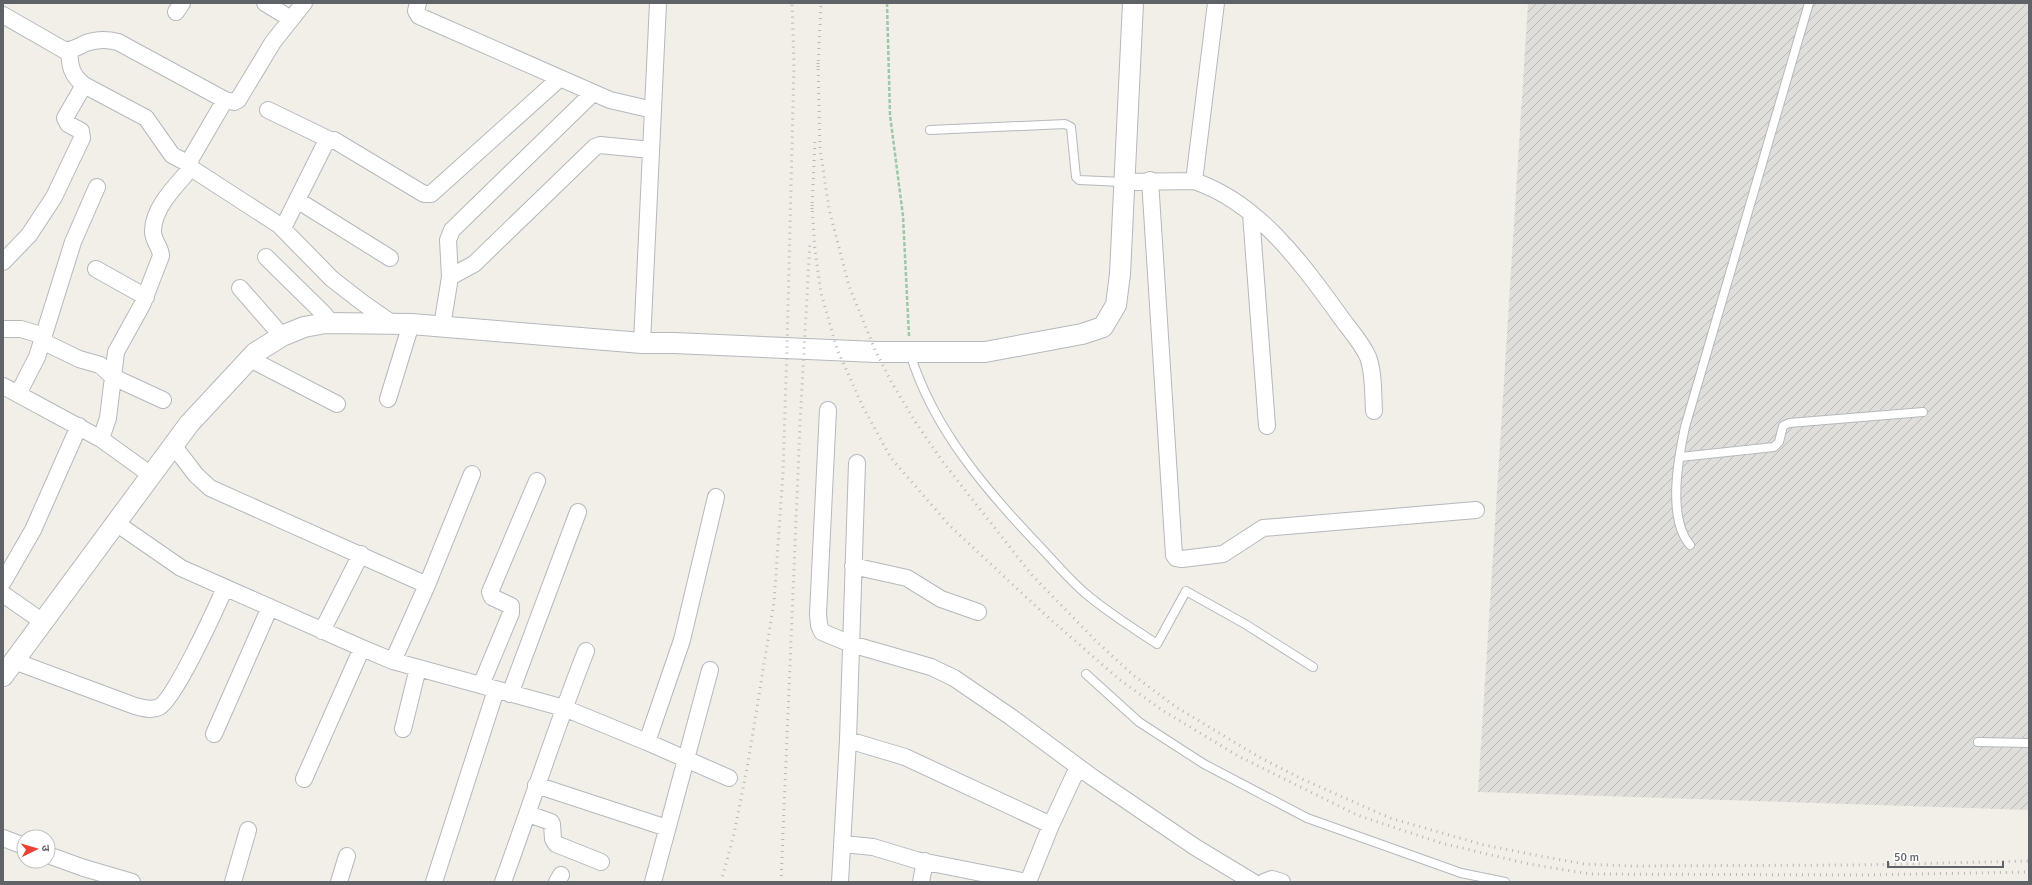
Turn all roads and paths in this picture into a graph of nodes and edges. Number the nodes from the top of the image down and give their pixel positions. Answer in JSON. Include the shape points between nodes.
{"nodes":[{"id":1,"x":265,"y":3,"type":"edge"},
{"id":2,"x":304,"y":3,"type":"edge"},
{"id":3,"x":418,"y":3,"type":"edge"},
{"id":4,"x":658,"y":3,"type":"edge"},
{"id":5,"x":887,"y":3,"type":"edge"},
{"id":6,"x":1133,"y":3,"type":"edge"},
{"id":7,"x":1216,"y":3,"type":"edge"},
{"id":8,"x":1810,"y":3,"type":"edge"},
{"id":9,"x":3,"y":15,"type":"edge"},
{"id":10,"x":291,"y":19,"type":"junction"},
{"id":11,"x":69,"y":51,"type":"junction"},
{"id":12,"x":559,"y":79,"type":"junction"},
{"id":13,"x":84,"y":85,"type":"junction"},
{"id":14,"x":593,"y":93,"type":"junction"},
{"id":15,"x":225,"y":100,"type":"junction"},
{"id":16,"x":268,"y":110,"type":"dead end"},
{"id":17,"x":653,"y":110,"type":"junction"},
{"id":18,"x":930,"y":130,"type":"dead end"},
{"id":19,"x":330,"y":140,"type":"junction"},
{"id":20,"x":651,"y":150,"type":"junction"},
{"id":21,"x":190,"y":166,"type":"junction"},
{"id":22,"x":1150,"y":180,"type":"junction"},
{"id":23,"x":1194,"y":181,"type":"junction"},
{"id":24,"x":1123,"y":182,"type":"junction"},
{"id":25,"x":97,"y":187,"type":"dead end"},
{"id":26,"x":297,"y":200,"type":"junction"},
{"id":27,"x":1251,"y":214,"type":"junction"},
{"id":28,"x":283,"y":228,"type":"junction"},
{"id":29,"x":266,"y":257,"type":"dead end"},
{"id":30,"x":390,"y":258,"type":"dead end"},
{"id":31,"x":3,"y":262,"type":"edge"},
{"id":32,"x":96,"y":268,"type":"dead end"},
{"id":33,"x":450,"y":277,"type":"junction"},
{"id":34,"x":240,"y":288,"type":"dead end"},
{"id":35,"x":146,"y":297,"type":"junction"},
{"id":36,"x":331,"y":323,"type":"junction"},
{"id":37,"x":402,"y":324,"type":"junction"},
{"id":38,"x":442,"y":326,"type":"junction"},
{"id":39,"x":3,"y":329,"type":"edge"},
{"id":40,"x":282,"y":336,"type":"junction"},
{"id":41,"x":43,"y":338,"type":"junction"},
{"id":42,"x":642,"y":343,"type":"junction"},
{"id":43,"x":909,"y":351,"type":"junction"},
{"id":44,"x":250,"y":359,"type":"junction"},
{"id":45,"x":113,"y":377,"type":"junction"},
{"id":46,"x":3,"y":386,"type":"edge"},
{"id":47,"x":18,"y":394,"type":"junction"},
{"id":48,"x":388,"y":399,"type":"dead end"},
{"id":49,"x":163,"y":400,"type":"dead end"},
{"id":50,"x":337,"y":404,"type":"dead end"},
{"id":51,"x":828,"y":410,"type":"dead end"},
{"id":52,"x":1374,"y":411,"type":"dead end"},
{"id":53,"x":1923,"y":412,"type":"dead end"},
{"id":54,"x":79,"y":426,"type":"junction"},
{"id":55,"x":1267,"y":426,"type":"dead end"},
{"id":56,"x":101,"y":439,"type":"junction"},
{"id":57,"x":173,"y":445,"type":"junction"},
{"id":58,"x":1680,"y":457,"type":"junction"},
{"id":59,"x":858,"y":463,"type":"dead end"},
{"id":60,"x":472,"y":474,"type":"dead end"},
{"id":61,"x":151,"y":475,"type":"junction"},
{"id":62,"x":536,"y":481,"type":"dead end"},
{"id":63,"x":716,"y":497,"type":"dead end"},
{"id":64,"x":1476,"y":510,"type":"dead end"},
{"id":65,"x":578,"y":512,"type":"dead end"},
{"id":66,"x":116,"y":523,"type":"junction"},
{"id":67,"x":1690,"y":545,"type":"dead end"},
{"id":68,"x":361,"y":554,"type":"junction"},
{"id":69,"x":853,"y":566,"type":"junction"},
{"id":70,"x":3,"y":582,"type":"edge"},
{"id":71,"x":427,"y":585,"type":"junction"},
{"id":72,"x":225,"y":588,"type":"junction"},
{"id":73,"x":3,"y":594,"type":"edge"},
{"id":74,"x":270,"y":607,"type":"junction"},
{"id":75,"x":978,"y":612,"type":"dead end"},
{"id":76,"x":43,"y":622,"type":"junction"},
{"id":77,"x":322,"y":631,"type":"junction"},
{"id":78,"x":851,"y":644,"type":"junction"},
{"id":79,"x":362,"y":648,"type":"junction"},
{"id":80,"x":586,"y":651,"type":"dead end"},
{"id":81,"x":393,"y":661,"type":"junction"},
{"id":82,"x":1313,"y":667,"type":"dead end"},
{"id":83,"x":418,"y":668,"type":"junction"},
{"id":84,"x":8,"y":669,"type":"edge"},
{"id":85,"x":710,"y":670,"type":"dead end"},
{"id":86,"x":1086,"y":674,"type":"dead end"},
{"id":87,"x":481,"y":685,"type":"junction"},
{"id":88,"x":503,"y":692,"type":"junction"},
{"id":89,"x":564,"y":708,"type":"junction"},
{"id":90,"x":403,"y":729,"type":"dead end"},
{"id":91,"x":214,"y":734,"type":"dead end"},
{"id":92,"x":848,"y":740,"type":"junction"},
{"id":93,"x":647,"y":742,"type":"junction"},
{"id":94,"x":1978,"y":742,"type":"dead end"},
{"id":95,"x":2029,"y":743,"type":"edge"},
{"id":96,"x":686,"y":759,"type":"junction"},
{"id":97,"x":1078,"y":767,"type":"junction"},
{"id":98,"x":729,"y":778,"type":"dead end"},
{"id":99,"x":304,"y":779,"type":"dead end"},
{"id":100,"x":536,"y":785,"type":"junction"},
{"id":101,"x":528,"y":814,"type":"junction"},
{"id":102,"x":1051,"y":825,"type":"junction"},
{"id":103,"x":667,"y":828,"type":"junction"},
{"id":104,"x":248,"y":830,"type":"dead end"},
{"id":105,"x":3,"y":838,"type":"edge"},
{"id":106,"x":16,"y":843,"type":"edge"},
{"id":107,"x":843,"y":844,"type":"junction"},
{"id":108,"x":347,"y":856,"type":"dead end"},
{"id":109,"x":56,"y":858,"type":"edge"},
{"id":110,"x":924,"y":861,"type":"junction"},
{"id":111,"x":601,"y":862,"type":"dead end"},
{"id":112,"x":132,"y":882,"type":"edge"},
{"id":113,"x":233,"y":882,"type":"edge"},
{"id":114,"x":339,"y":882,"type":"edge"},
{"id":115,"x":434,"y":882,"type":"edge"},
{"id":116,"x":503,"y":882,"type":"edge"},
{"id":117,"x":653,"y":882,"type":"edge"},
{"id":118,"x":840,"y":882,"type":"edge"},
{"id":119,"x":920,"y":882,"type":"edge"},
{"id":120,"x":1027,"y":882,"type":"edge"},
{"id":121,"x":1253,"y":882,"type":"edge"},
{"id":122,"x":1264,"y":882,"type":"edge"},
{"id":123,"x":1282,"y":882,"type":"edge"},
{"id":124,"x":1505,"y":882,"type":"edge"}],
"edges":[{"from":1,"to":10,"type":"street"},
{"from":2,"to":10,"type":"street"},
{"from":3,"to":12,"type":"street","via":[[416,11],[419,16]]},
{"from":4,"to":17,"type":"street"},
{"from":5,"to":43,"type":"path","via":[[890,115],[902,207]]},
{"from":6,"to":24,"type":"street"},
{"from":7,"to":23,"type":"street"},
{"from":8,"to":58,"type":"lane","via":[[1685,427]]},
{"from":9,"to":11,"type":"street"},
{"from":10,"to":15,"type":"street","via":[[266,51],[238,100]]},
{"from":11,"to":13,"type":"street","via":[[73,75]]},
{"from":11,"to":15,"type":"street","via":[[101,39],[118,42]]},
{"from":12,"to":14,"type":"street"},
{"from":12,"to":19,"type":"street","via":[[431,194],[424,194]]},
{"from":13,"to":21,"type":"street","via":[[146,118],[172,156]]},
{"from":13,"to":31,"type":"street","via":[[65,118],[68,124],[81,131],[82,138],[61,185],[29,235]]},
{"from":14,"to":17,"type":"street","via":[[610,100]]},
{"from":14,"to":33,"type":"street","via":[[452,230],[448,240]]},
{"from":15,"to":21,"type":"street"},
{"from":16,"to":19,"type":"street"},
{"from":17,"to":20,"type":"street"},
{"from":18,"to":24,"type":"lane","via":[[1065,124],[1071,127],[1073,134],[1076,177],[1079,180]]},
{"from":19,"to":26,"type":"street","via":[[326,142]]},
{"from":20,"to":33,"type":"street","via":[[600,145],[595,147],[474,264]]},
{"from":20,"to":42,"type":"street"},
{"from":21,"to":28,"type":"street"},
{"from":21,"to":35,"type":"street","via":[[165,199],[154,226],[154,236],[161,256]]},
{"from":22,"to":23,"type":"street"},
{"from":22,"to":24,"type":"street"},
{"from":22,"to":64,"type":"street","via":[[1176,558],[1222,554],[1263,528]]},
{"from":23,"to":27,"type":"street","via":[[1205,184]]},
{"from":24,"to":43,"type":"street","via":[[1120,274],[1116,305],[1103,327],[1082,334],[985,352]]},
{"from":25,"to":41,"type":"street","via":[[73,242]]},
{"from":26,"to":28,"type":"street"},
{"from":26,"to":30,"type":"street"},
{"from":27,"to":52,"type":"street","via":[[1286,245],[1363,348],[1370,365]]},
{"from":27,"to":55,"type":"street"},
{"from":28,"to":37,"type":"street","via":[[332,279],[363,303]]},
{"from":29,"to":36,"type":"street"},
{"from":32,"to":35,"type":"street"},
{"from":33,"to":38,"type":"street"},
{"from":34,"to":40,"type":"street"},
{"from":35,"to":45,"type":"street","via":[[116,352]]},
{"from":36,"to":37,"type":"street"},
{"from":36,"to":40,"type":"street","via":[[304,327]]},
{"from":37,"to":38,"type":"street"},
{"from":37,"to":48,"type":"street"},
{"from":38,"to":42,"type":"street"},
{"from":39,"to":41,"type":"street","via":[[21,329]]},
{"from":40,"to":44,"type":"street"},
{"from":41,"to":45,"type":"street","via":[[79,359],[100,365]]},
{"from":41,"to":47,"type":"street","via":[[31,370]]},
{"from":42,"to":43,"type":"street"},
{"from":43,"to":82,"type":"lane","via":[[929,400],[962,456],[1024,530],[1102,607],[1157,644],[1186,591]]},
{"from":44,"to":50,"type":"street"},
{"from":44,"to":57,"type":"street","via":[[189,424]]},
{"from":45,"to":49,"type":"street"},
{"from":45,"to":56,"type":"street","via":[[108,418]]},
{"from":46,"to":47,"type":"street"},
{"from":47,"to":54,"type":"street"},
{"from":51,"to":78,"type":"street","via":[[819,625],[822,632]]},
{"from":53,"to":58,"type":"lane","via":[[1789,423],[1782,426],[1779,442],[1774,447]]},
{"from":54,"to":56,"type":"street"},
{"from":54,"to":70,"type":"street","via":[[33,530]]},
{"from":56,"to":61,"type":"street"},
{"from":57,"to":61,"type":"street"},
{"from":57,"to":68,"type":"street","via":[[196,475],[210,488]]},
{"from":58,"to":67,"type":"lane","via":[[1677,515],[1680,528]]},
{"from":59,"to":69,"type":"street"},
{"from":60,"to":71,"type":"street"},
{"from":61,"to":66,"type":"street"},
{"from":62,"to":87,"type":"street","via":[[490,592],[492,597],[511,606],[512,613]]},
{"from":63,"to":93,"type":"street","via":[[682,640]]},
{"from":65,"to":88,"type":"street"},
{"from":66,"to":72,"type":"street","via":[[181,568]]},
{"from":66,"to":76,"type":"street"},
{"from":68,"to":71,"type":"street"},
{"from":68,"to":77,"type":"street"},
{"from":69,"to":75,"type":"street","via":[[907,578],[941,599]]},
{"from":69,"to":78,"type":"street"},
{"from":71,"to":81,"type":"street"},
{"from":72,"to":74,"type":"street"},
{"from":72,"to":84,"type":"street","via":[[177,685],[161,707],[150,709],[135,706]]},
{"from":73,"to":76,"type":"street"},
{"from":74,"to":77,"type":"street"},
{"from":74,"to":91,"type":"street"},
{"from":76,"to":84,"type":"street"},
{"from":77,"to":79,"type":"street"},
{"from":78,"to":92,"type":"street"},
{"from":78,"to":97,"type":"street","via":[[931,667],[954,678]]},
{"from":79,"to":81,"type":"street"},
{"from":79,"to":99,"type":"street"},
{"from":80,"to":89,"type":"street"},
{"from":81,"to":83,"type":"street"},
{"from":83,"to":87,"type":"street"},
{"from":83,"to":90,"type":"street"},
{"from":85,"to":96,"type":"street"},
{"from":86,"to":124,"type":"lane","via":[[1145,726],[1204,764],[1300,815],[1461,873]]},
{"from":87,"to":88,"type":"street"},
{"from":88,"to":89,"type":"street"},
{"from":88,"to":115,"type":"street"},
{"from":89,"to":93,"type":"street"},
{"from":89,"to":100,"type":"street"},
{"from":92,"to":102,"type":"street","via":[[906,757]]},
{"from":92,"to":107,"type":"street"},
{"from":93,"to":96,"type":"street"},
{"from":94,"to":95,"type":"lane"},
{"from":96,"to":98,"type":"street"},
{"from":96,"to":103,"type":"street"},
{"from":97,"to":102,"type":"street"},
{"from":97,"to":121,"type":"street","via":[[1195,847]]},
{"from":100,"to":101,"type":"street"},
{"from":100,"to":103,"type":"street"},
{"from":101,"to":111,"type":"street","via":[[551,822],[556,844]]},
{"from":101,"to":116,"type":"street"},
{"from":102,"to":120,"type":"street"},
{"from":103,"to":117,"type":"street"},
{"from":104,"to":113,"type":"street"},
{"from":105,"to":106,"type":"street"},
{"from":107,"to":110,"type":"street","via":[[873,847]]},
{"from":107,"to":118,"type":"street"},
{"from":108,"to":114,"type":"street"},
{"from":109,"to":112,"type":"street"},
{"from":110,"to":119,"type":"street"},
{"from":110,"to":120,"type":"street"},
{"from":122,"to":123,"type":"street","via":[[1272,879]]}]}
